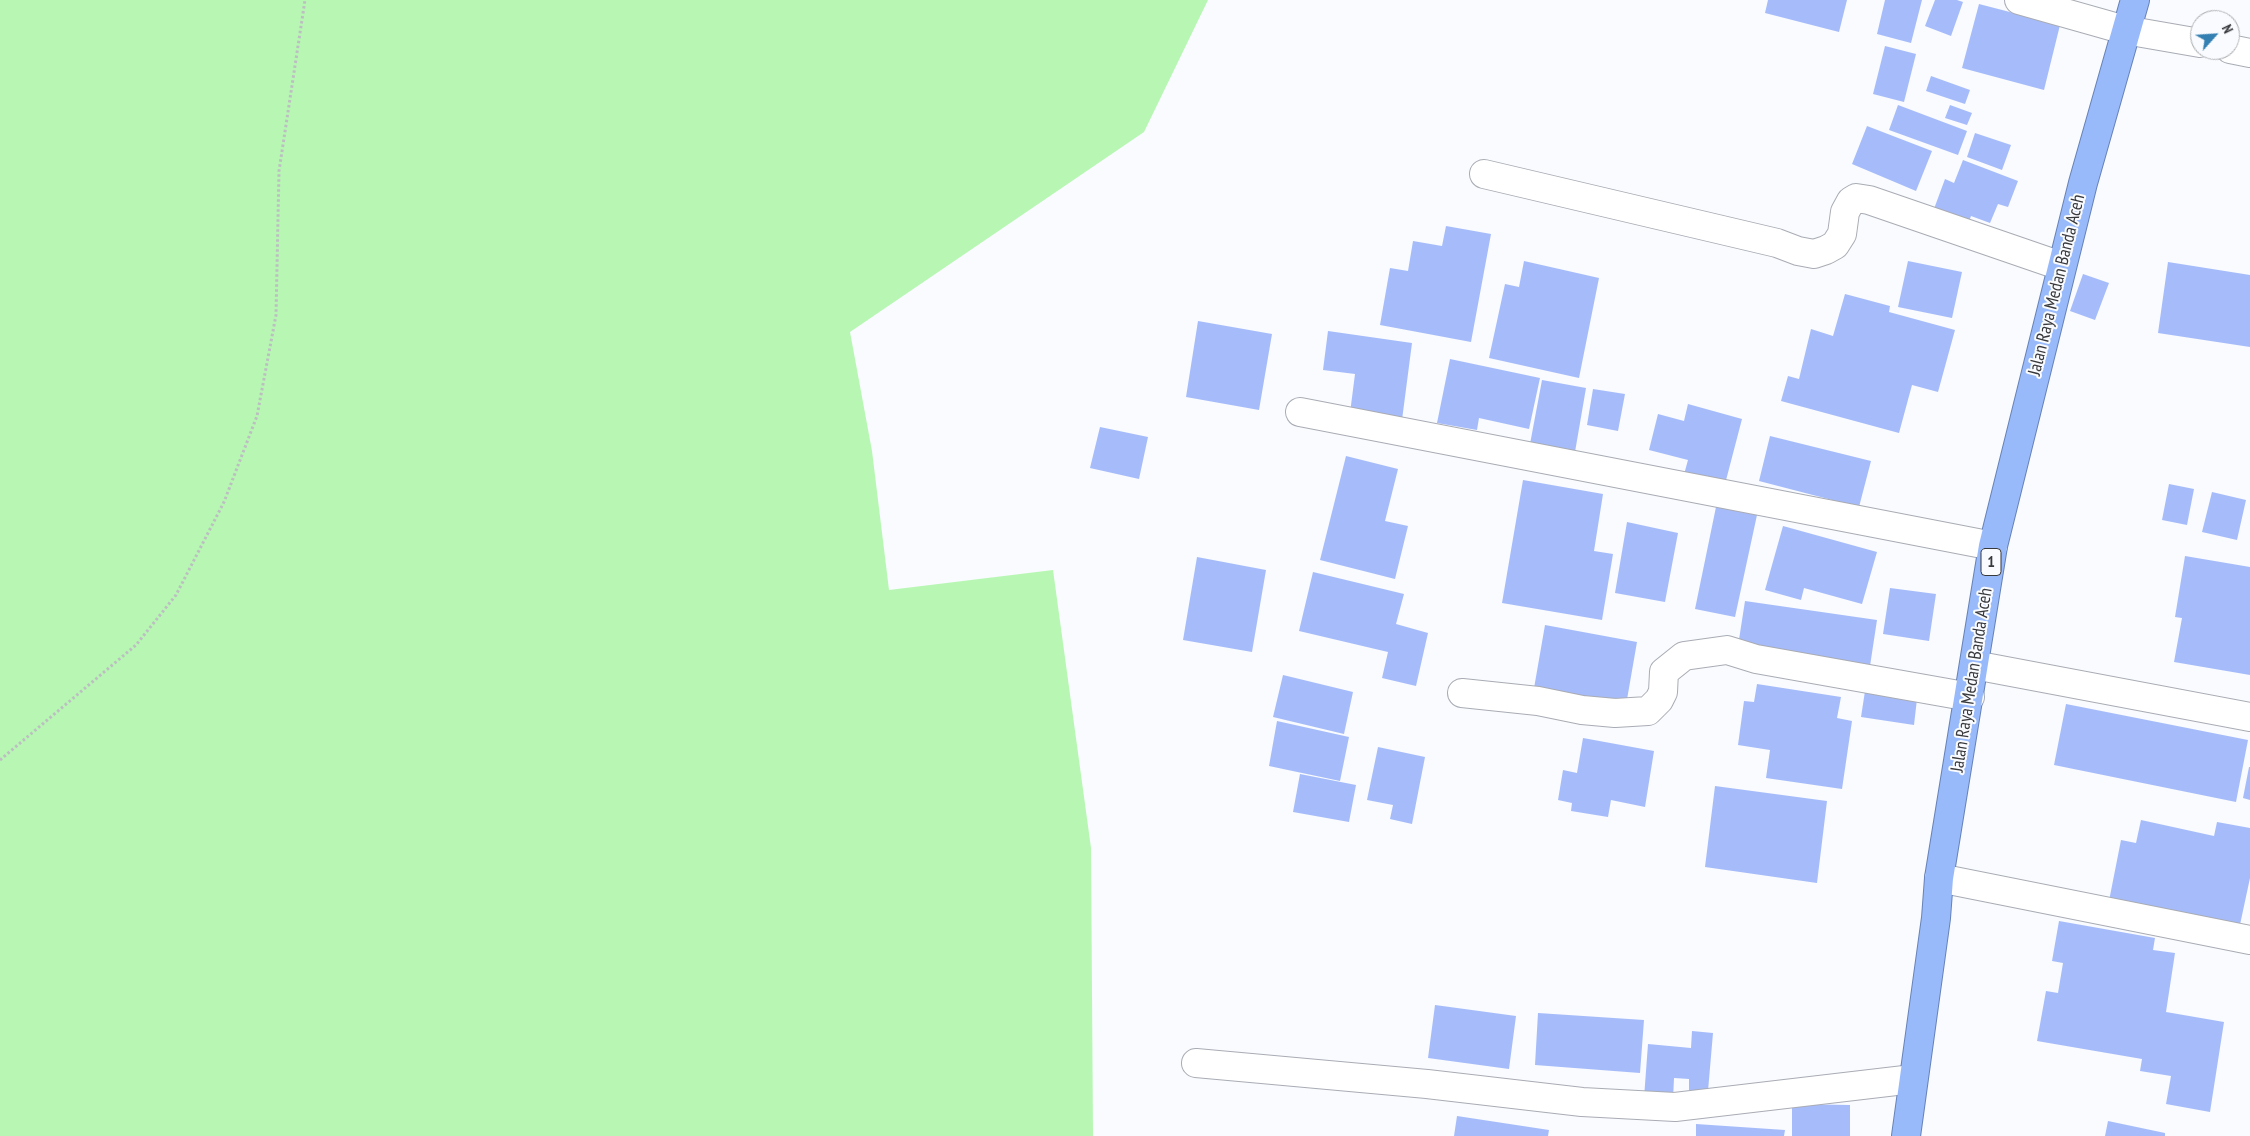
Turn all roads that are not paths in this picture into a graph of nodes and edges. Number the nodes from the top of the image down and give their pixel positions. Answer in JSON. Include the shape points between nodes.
{"nodes":[{"id":1,"x":2019,"y":0,"type":"edge"},
{"id":2,"x":2134,"y":0,"type":"edge"},
{"id":3,"x":2125,"y":30,"type":"junction"},
{"id":4,"x":2190,"y":42,"type":"edge"},
{"id":5,"x":1484,"y":174,"type":"dead end"},
{"id":6,"x":2062,"y":266,"type":"junction"},
{"id":7,"x":1300,"y":412,"type":"dead end"},
{"id":8,"x":1993,"y":546,"type":"junction"},
{"id":9,"x":1974,"y":665,"type":"junction"},
{"id":10,"x":1462,"y":693,"type":"dead end"},
{"id":11,"x":1970,"y":697,"type":"junction"},
{"id":12,"x":2250,"y":717,"type":"edge"},
{"id":13,"x":1939,"y":878,"type":"junction"},
{"id":14,"x":2250,"y":940,"type":"edge"},
{"id":15,"x":1196,"y":1064,"type":"dead end"},
{"id":16,"x":1913,"y":1079,"type":"junction"},
{"id":17,"x":1906,"y":1136,"type":"edge"}],
"edges":[{"from":1,"to":3,"type":"street"},
{"from":2,"to":3,"type":"highway","name":"Jalan Raya Medan Banda Aceh","number":"1"},
{"from":3,"to":4,"type":"street"},
{"from":3,"to":6,"type":"highway","name":"Jalan Raya Medan Banda Aceh","number":"1"},
{"from":5,"to":6,"type":"street","via":[[1814,254],[1835,245],[1842,234],[1851,201],[1856,198],[1869,200]]},
{"from":6,"to":8,"type":"highway","name":"Jalan Raya Medan Banda Aceh","number":"1"},
{"from":7,"to":8,"type":"street"},
{"from":8,"to":9,"type":"highway","name":"Jalan Raya Medan Banda Aceh","number":"1"},
{"from":9,"to":11,"type":"highway","name":"Jalan Raya Medan Banda Aceh","number":"1"},
{"from":9,"to":12,"type":"street"},
{"from":10,"to":11,"type":"street","via":[[1538,701],[1582,710],[1648,712],[1664,692],[1664,672],[1684,656],[1727,650],[1756,659]]},
{"from":11,"to":13,"type":"highway","name":"Jalan Raya Medan Banda Aceh","number":"1"},
{"from":13,"to":14,"type":"street"},
{"from":13,"to":16,"type":"highway","name":"Jalan Raya Medan Banda Aceh","number":"1"},
{"from":15,"to":16,"type":"street","via":[[1427,1084],[1582,1102],[1675,1107]]},
{"from":16,"to":17,"type":"highway","name":"Jalan Raya Medan Banda Aceh","number":"1"}]}
